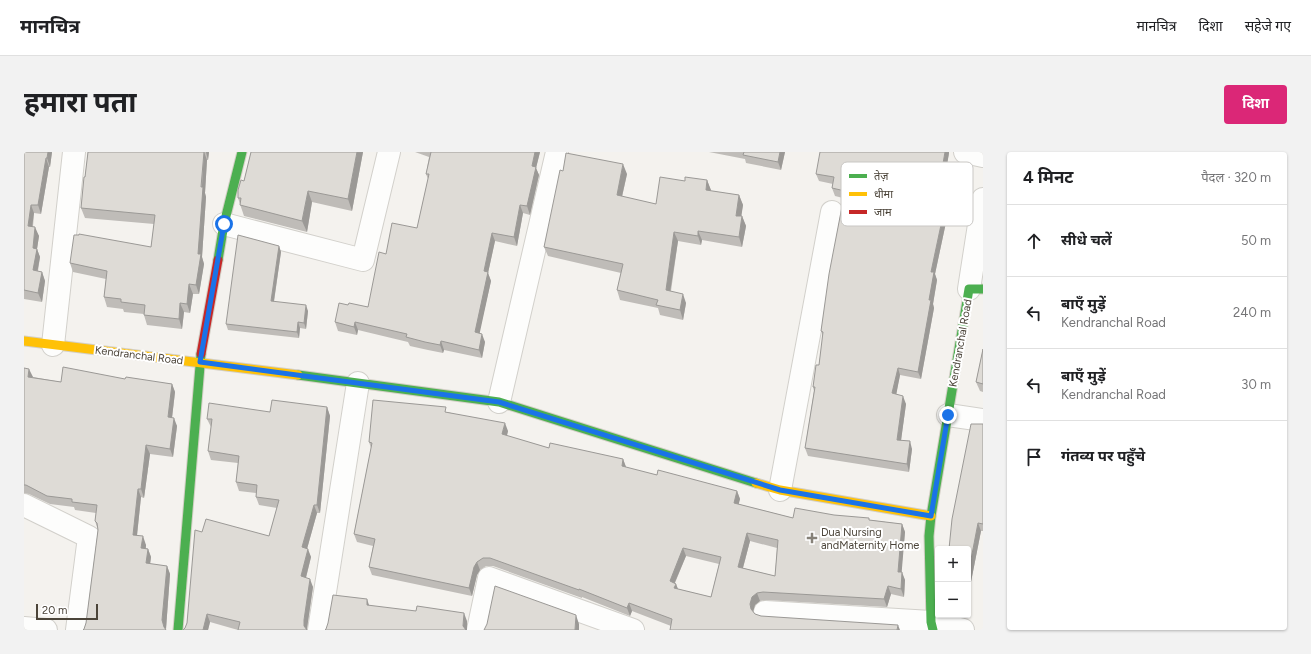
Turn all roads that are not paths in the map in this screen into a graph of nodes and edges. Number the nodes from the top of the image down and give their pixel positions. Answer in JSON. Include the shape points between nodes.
{"nodes":[{"id":1,"x":74,"y":152,"type":"edge"},
{"id":2,"x":242,"y":152,"type":"edge"},
{"id":3,"x":389,"y":152,"type":"edge"},
{"id":4,"x":557,"y":152,"type":"edge"},
{"id":5,"x":965,"y":152,"type":"edge"},
{"id":6,"x":983,"y":156,"type":"edge"},
{"id":7,"x":983,"y":199,"type":"edge"},
{"id":8,"x":832,"y":212,"type":"dead end"},
{"id":9,"x":224,"y":224,"type":"junction"},
{"id":10,"x":976,"y":289,"type":"edge"},
{"id":11,"x":24,"y":341,"type":"edge"},
{"id":12,"x":53,"y":344,"type":"junction"},
{"id":13,"x":200,"y":362,"type":"junction"},
{"id":14,"x":358,"y":383,"type":"junction"},
{"id":15,"x":499,"y":402,"type":"junction"},
{"id":16,"x":948,"y":415,"type":"junction"},
{"id":17,"x":983,"y":420,"type":"edge"},
{"id":18,"x":780,"y":490,"type":"junction"},
{"id":19,"x":24,"y":505,"type":"edge"},
{"id":20,"x":931,"y":516,"type":"junction"},
{"id":21,"x":765,"y":612,"type":"dead end"},
{"id":22,"x":932,"y":626,"type":"edge"},
{"id":23,"x":77,"y":630,"type":"edge"},
{"id":24,"x":178,"y":630,"type":"edge"},
{"id":25,"x":319,"y":630,"type":"edge"},
{"id":26,"x":478,"y":630,"type":"edge"},
{"id":27,"x":632,"y":630,"type":"edge"},
{"id":28,"x":963,"y":630,"type":"edge"}],
"edges":[{"from":1,"to":12,"type":"street"},
{"from":2,"to":9,"type":"street"},
{"from":3,"to":9,"type":"street","via":[[363,260]]},
{"from":4,"to":15,"type":"street"},
{"from":5,"to":6,"type":"street"},
{"from":7,"to":10,"type":"street","name":"Kendranchal Road"},
{"from":8,"to":18,"type":"street"},
{"from":9,"to":13,"type":"street"},
{"from":10,"to":16,"type":"street","name":"Kendranchal Road"},
{"from":11,"to":12,"type":"street","name":"Kendranchal Road"},
{"from":12,"to":13,"type":"street","name":"Kendranchal Road"},
{"from":13,"to":14,"type":"street","name":"Kendranchal Road"},
{"from":13,"to":24,"type":"street"},
{"from":14,"to":15,"type":"street","name":"Kendranchal Road"},
{"from":14,"to":25,"type":"street"},
{"from":15,"to":18,"type":"street","name":"Kendranchal Road"},
{"from":16,"to":17,"type":"street"},
{"from":16,"to":20,"type":"street","name":"Kendranchal Road"},
{"from":18,"to":20,"type":"street","name":"Kendranchal Road"},
{"from":19,"to":23,"type":"street","via":[[89,537]]},
{"from":20,"to":22,"type":"street","name":"Kendranchal Road","via":[[929,536]]},
{"from":21,"to":22,"type":"street"},
{"from":22,"to":28,"type":"street"},
{"from":26,"to":27,"type":"street","via":[[489,578]]}]}
